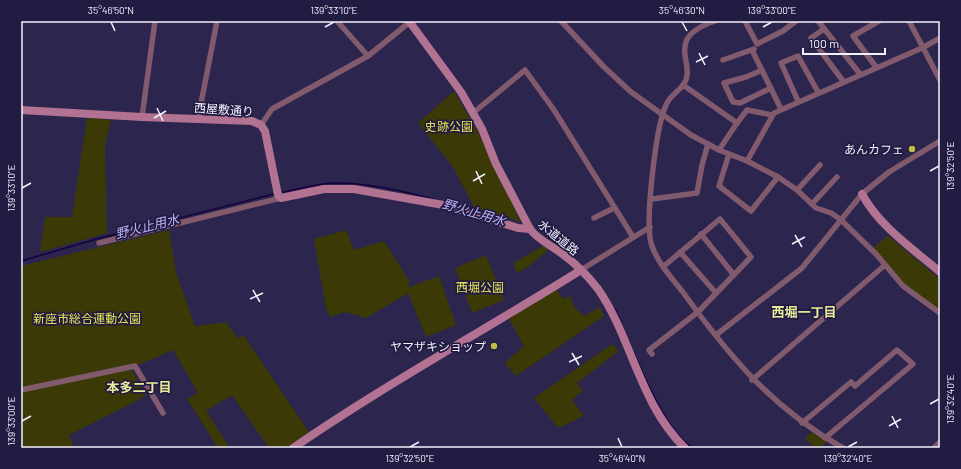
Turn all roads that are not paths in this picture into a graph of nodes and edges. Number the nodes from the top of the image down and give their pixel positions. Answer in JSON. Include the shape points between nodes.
{"nodes":[{"id":1,"x":155,"y":21,"type":"edge"},
{"id":2,"x":217,"y":21,"type":"edge"},
{"id":3,"x":337,"y":21,"type":"edge"},
{"id":4,"x":410,"y":21,"type":"edge"},
{"id":5,"x":561,"y":21,"type":"edge"},
{"id":6,"x":715,"y":21,"type":"edge"},
{"id":7,"x":745,"y":21,"type":"edge"},
{"id":8,"x":796,"y":21,"type":"edge"},
{"id":9,"x":818,"y":21,"type":"edge"},
{"id":10,"x":879,"y":21,"type":"edge"},
{"id":11,"x":909,"y":21,"type":"edge"},
{"id":12,"x":707,"y":22,"type":"edge"},
{"id":13,"x":824,"y":29,"type":"junction"},
{"id":14,"x":940,"y":38,"type":"edge"},
{"id":15,"x":757,"y":44,"type":"junction"},
{"id":16,"x":922,"y":48,"type":"junction"},
{"id":17,"x":752,"y":50,"type":"junction"},
{"id":18,"x":368,"y":56,"type":"junction"},
{"id":19,"x":723,"y":60,"type":"dead end"},
{"id":20,"x":876,"y":67,"type":"junction"},
{"id":21,"x":762,"y":70,"type":"junction"},
{"id":22,"x":860,"y":74,"type":"junction"},
{"id":23,"x":939,"y":76,"type":"edge"},
{"id":24,"x":843,"y":81,"type":"junction"},
{"id":25,"x":683,"y":85,"type":"junction"},
{"id":26,"x":771,"y":88,"type":"junction"},
{"id":27,"x":818,"y":92,"type":"junction"},
{"id":28,"x":798,"y":101,"type":"junction"},
{"id":29,"x":781,"y":109,"type":"junction"},
{"id":30,"x":21,"y":110,"type":"edge"},
{"id":31,"x":473,"y":113,"type":"junction"},
{"id":32,"x":664,"y":114,"type":"junction"},
{"id":33,"x":772,"y":115,"type":"junction"},
{"id":34,"x":142,"y":118,"type":"junction"},
{"id":35,"x":198,"y":119,"type":"junction"},
{"id":36,"x":737,"y":123,"type":"junction"},
{"id":37,"x":261,"y":125,"type":"junction"},
{"id":38,"x":940,"y":141,"type":"edge"},
{"id":39,"x":708,"y":144,"type":"junction"},
{"id":40,"x":718,"y":150,"type":"junction"},
{"id":41,"x":729,"y":154,"type":"junction"},
{"id":42,"x":747,"y":161,"type":"junction"},
{"id":43,"x":820,"y":165,"type":"dead end"},
{"id":44,"x":778,"y":176,"type":"junction"},
{"id":45,"x":837,"y":177,"type":"dead end"},
{"id":46,"x":797,"y":190,"type":"junction"},
{"id":47,"x":862,"y":194,"type":"junction"},
{"id":48,"x":281,"y":198,"type":"junction"},
{"id":49,"x":652,"y":199,"type":"junction"},
{"id":50,"x":812,"y":204,"type":"junction"},
{"id":51,"x":614,"y":208,"type":"junction"},
{"id":52,"x":594,"y":218,"type":"dead end"},
{"id":53,"x":840,"y":219,"type":"junction"},
{"id":54,"x":650,"y":227,"type":"junction"},
{"id":55,"x":530,"y":229,"type":"junction"},
{"id":56,"x":701,"y":234,"type":"junction"},
{"id":57,"x":633,"y":237,"type":"junction"},
{"id":58,"x":98,"y":243,"type":"dead end"},
{"id":59,"x":680,"y":252,"type":"junction"},
{"id":60,"x":885,"y":265,"type":"junction"},
{"id":61,"x":664,"y":266,"type":"junction"},
{"id":62,"x":581,"y":270,"type":"junction"},
{"id":63,"x":940,"y":272,"type":"edge"},
{"id":64,"x":734,"y":275,"type":"junction"},
{"id":65,"x":716,"y":293,"type":"junction"},
{"id":66,"x":698,"y":312,"type":"junction"},
{"id":67,"x":940,"y":314,"type":"edge"},
{"id":68,"x":716,"y":335,"type":"junction"},
{"id":69,"x":652,"y":354,"type":"dead end"},
{"id":70,"x":752,"y":380,"type":"junction"},
{"id":71,"x":21,"y":390,"type":"edge"},
{"id":72,"x":163,"y":413,"type":"dead end"},
{"id":73,"x":802,"y":422,"type":"junction"},
{"id":74,"x":825,"y":438,"type":"junction"},
{"id":75,"x":940,"y":442,"type":"edge"},
{"id":76,"x":293,"y":448,"type":"edge"},
{"id":77,"x":685,"y":448,"type":"edge"},
{"id":78,"x":843,"y":448,"type":"edge"},
{"id":79,"x":934,"y":448,"type":"edge"}],
"edges":[{"from":1,"to":34,"type":"street"},
{"from":2,"to":35,"type":"street"},
{"from":3,"to":18,"type":"street"},
{"from":4,"to":18,"type":"street"},
{"from":4,"to":31,"type":"street","name":"水道道路"},
{"from":5,"to":32,"type":"street","via":[[631,92]]},
{"from":6,"to":12,"type":"street"},
{"from":7,"to":15,"type":"street"},
{"from":8,"to":15,"type":"street"},
{"from":9,"to":13,"type":"street"},
{"from":10,"to":20,"type":"street","via":[[853,36]]},
{"from":11,"to":16,"type":"street"},
{"from":12,"to":25,"type":"street","via":[[688,37],[685,43],[688,77]]},
{"from":13,"to":22,"type":"street"},
{"from":13,"to":24,"type":"street","via":[[811,38]]},
{"from":14,"to":16,"type":"street"},
{"from":15,"to":17,"type":"street"},
{"from":16,"to":20,"type":"street"},
{"from":16,"to":23,"type":"street"},
{"from":17,"to":19,"type":"street"},
{"from":17,"to":21,"type":"street"},
{"from":18,"to":37,"type":"street","via":[[272,109]]},
{"from":20,"to":22,"type":"street"},
{"from":21,"to":26,"type":"street"},
{"from":21,"to":26,"type":"street","via":[[724,83],[733,102],[740,103]]},
{"from":22,"to":24,"type":"street"},
{"from":24,"to":27,"type":"street"},
{"from":25,"to":32,"type":"street","via":[[667,103]]},
{"from":25,"to":36,"type":"street"},
{"from":26,"to":29,"type":"street"},
{"from":27,"to":28,"type":"street"},
{"from":27,"to":28,"type":"street","via":[[798,56],[781,63]]},
{"from":28,"to":29,"type":"street"},
{"from":29,"to":33,"type":"street"},
{"from":30,"to":34,"type":"street","name":"西屋敷通り"},
{"from":31,"to":51,"type":"street","via":[[525,70],[554,110]]},
{"from":31,"to":55,"type":"street","name":"水道道路"},
{"from":32,"to":39,"type":"street","via":[[690,135]]},
{"from":32,"to":49,"type":"street","via":[[654,155]]},
{"from":33,"to":36,"type":"street","via":[[747,110]]},
{"from":33,"to":42,"type":"street"},
{"from":34,"to":35,"type":"street","name":"西屋敷通り"},
{"from":35,"to":37,"type":"street","name":"西屋敷通り","via":[[252,121]]},
{"from":36,"to":40,"type":"street"},
{"from":37,"to":48,"type":"street","name":"西屋敷通り","via":[[265,131],[278,195]]},
{"from":38,"to":47,"type":"street","via":[[889,172]]},
{"from":39,"to":40,"type":"street"},
{"from":39,"to":49,"type":"street","via":[[697,193]]},
{"from":40,"to":41,"type":"street"},
{"from":41,"to":42,"type":"street"},
{"from":41,"to":44,"type":"street","via":[[719,186],[751,210]]},
{"from":42,"to":44,"type":"street"},
{"from":43,"to":46,"type":"street"},
{"from":44,"to":46,"type":"street"},
{"from":45,"to":50,"type":"street"},
{"from":46,"to":50,"type":"street"},
{"from":47,"to":53,"type":"street"},
{"from":47,"to":63,"type":"street","via":[[888,229]]},
{"from":48,"to":55,"type":"street","via":[[324,189],[354,189],[449,206],[518,228]]},
{"from":48,"to":58,"type":"street"},
{"from":49,"to":54,"type":"street"},
{"from":50,"to":53,"type":"street"},
{"from":51,"to":52,"type":"street"},
{"from":51,"to":57,"type":"street"},
{"from":53,"to":60,"type":"street"},
{"from":53,"to":68,"type":"street","via":[[802,268]]},
{"from":54,"to":57,"type":"street"},
{"from":54,"to":61,"type":"street","via":[[651,242]]},
{"from":55,"to":62,"type":"street","name":"水道道路"},
{"from":56,"to":59,"type":"street"},
{"from":56,"to":64,"type":"street"},
{"from":56,"to":64,"type":"street","via":[[720,219],[752,257]]},
{"from":57,"to":62,"type":"street"},
{"from":59,"to":61,"type":"street"},
{"from":59,"to":65,"type":"street"},
{"from":60,"to":67,"type":"street","via":[[903,286]]},
{"from":60,"to":70,"type":"street"},
{"from":61,"to":66,"type":"street"},
{"from":62,"to":76,"type":"street","via":[[413,370]]},
{"from":62,"to":77,"type":"street","name":"水道道路","via":[[602,296],[649,395],[671,432]]},
{"from":64,"to":65,"type":"street"},
{"from":65,"to":66,"type":"street"},
{"from":66,"to":68,"type":"street"},
{"from":66,"to":69,"type":"street","via":[[649,350]]},
{"from":68,"to":70,"type":"street"},
{"from":70,"to":73,"type":"street"},
{"from":71,"to":72,"type":"street","via":[[135,366]]},
{"from":73,"to":74,"type":"street"},
{"from":73,"to":74,"type":"street","via":[[851,382],[855,386],[897,350],[913,364]]},
{"from":74,"to":78,"type":"street"},
{"from":75,"to":79,"type":"street"}]}
